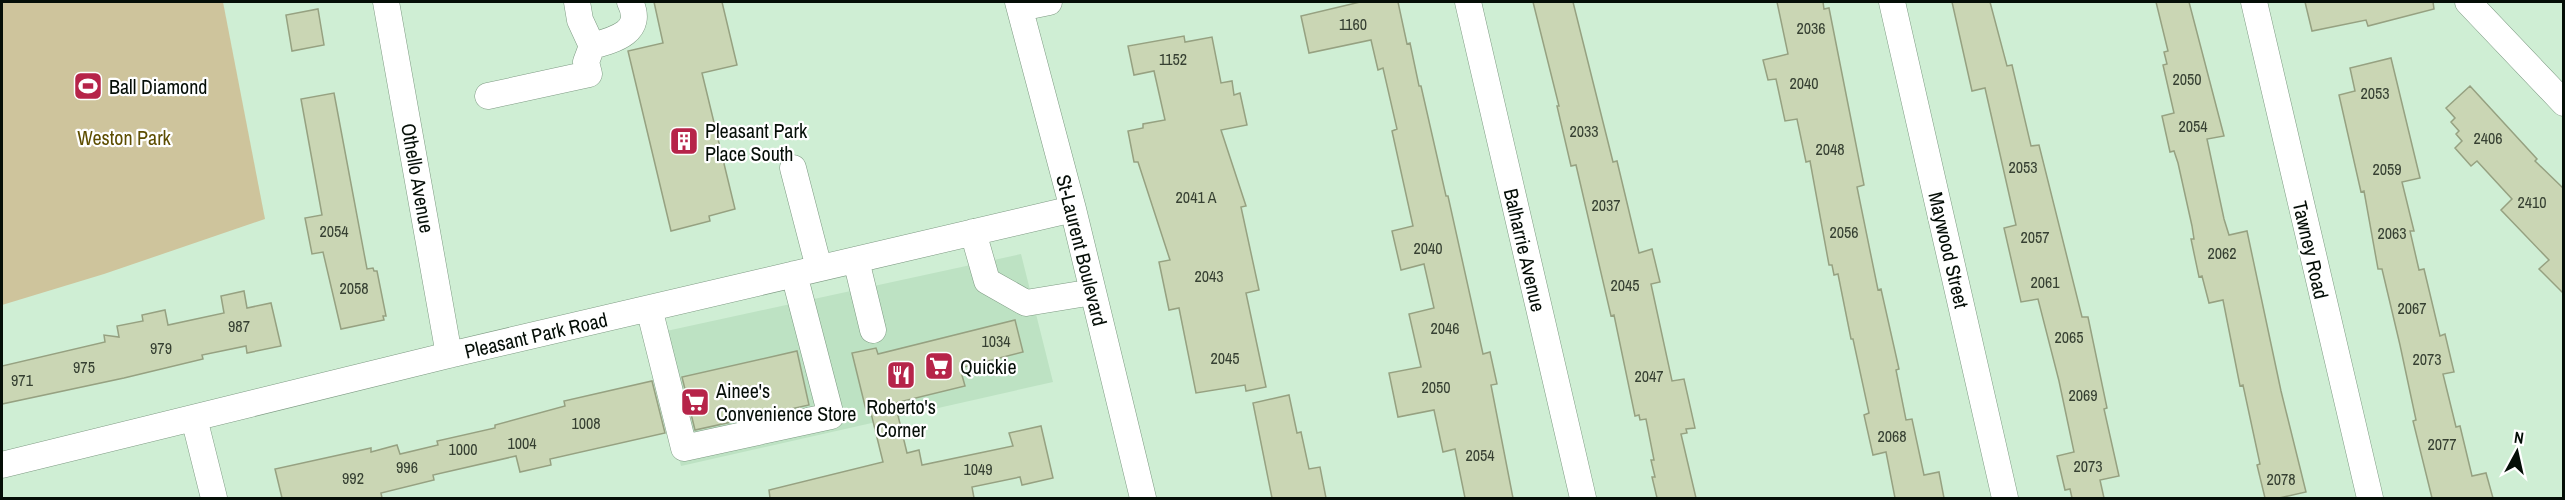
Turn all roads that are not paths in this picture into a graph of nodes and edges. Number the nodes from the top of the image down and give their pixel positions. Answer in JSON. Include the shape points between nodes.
{"nodes":[{"id":1,"x":386,"y":2,"type":"edge"},
{"id":2,"x":577,"y":2,"type":"edge"},
{"id":3,"x":630,"y":2,"type":"edge"},
{"id":4,"x":1049,"y":2,"type":"edge"},
{"id":5,"x":1468,"y":2,"type":"edge"},
{"id":6,"x":1892,"y":2,"type":"edge"},
{"id":7,"x":2254,"y":2,"type":"edge"},
{"id":8,"x":2468,"y":2,"type":"edge"},
{"id":9,"x":1019,"y":5,"type":"edge"},
{"id":10,"x":592,"y":45,"type":"junction"},
{"id":11,"x":488,"y":96,"type":"dead end"},
{"id":12,"x":2564,"y":103,"type":"edge"},
{"id":13,"x":793,"y":168,"type":"dead end"},
{"id":14,"x":1073,"y":209,"type":"junction"},
{"id":15,"x":973,"y":232,"type":"junction"},
{"id":16,"x":855,"y":260,"type":"junction"},
{"id":17,"x":819,"y":268,"type":"junction"},
{"id":18,"x":794,"y":274,"type":"junction"},
{"id":19,"x":1093,"y":292,"type":"junction"},
{"id":20,"x":649,"y":308,"type":"junction"},
{"id":21,"x":873,"y":330,"type":"dead end"},
{"id":22,"x":449,"y":355,"type":"junction"},
{"id":23,"x":194,"y":418,"type":"junction"},
{"id":24,"x":2,"y":465,"type":"edge"},
{"id":25,"x":214,"y":498,"type":"edge"},
{"id":26,"x":1143,"y":498,"type":"edge"},
{"id":27,"x":1582,"y":498,"type":"edge"},
{"id":28,"x":2005,"y":498,"type":"edge"},
{"id":29,"x":2370,"y":498,"type":"edge"}],
"edges":[{"from":1,"to":22,"type":"street","name":"Othello Avenue"},
{"from":2,"to":10,"type":"street","via":[[579,20]]},
{"from":3,"to":10,"type":"street","via":[[634,15],[627,32],[612,41]]},
{"from":4,"to":9,"type":"street"},
{"from":5,"to":27,"type":"street","name":"Balharrie Avenue"},
{"from":6,"to":28,"type":"street","name":"Maywood Street"},
{"from":7,"to":29,"type":"street","name":"Tawney Road"},
{"from":8,"to":12,"type":"street"},
{"from":9,"to":14,"type":"street","name":"St-Laurent Boulevard"},
{"from":10,"to":11,"type":"street","via":[[586,62],[589,74]]},
{"from":13,"to":17,"type":"street"},
{"from":14,"to":15,"type":"street","name":"Pleasant Park Road"},
{"from":14,"to":19,"type":"street","name":"St-Laurent Boulevard"},
{"from":15,"to":16,"type":"street","name":"Pleasant Park Road"},
{"from":15,"to":19,"type":"street","via":[[987,281],[1026,303]]},
{"from":16,"to":17,"type":"street","name":"Pleasant Park Road"},
{"from":16,"to":21,"type":"street"},
{"from":17,"to":18,"type":"street","name":"Pleasant Park Road"},
{"from":18,"to":20,"type":"street","name":"Pleasant Park Road"},
{"from":18,"to":20,"type":"street","via":[[831,416],[684,448]]},
{"from":19,"to":26,"type":"street","name":"St-Laurent Boulevard"},
{"from":20,"to":22,"type":"street","name":"Pleasant Park Road"},
{"from":22,"to":23,"type":"street","name":"Pleasant Park Road"},
{"from":23,"to":24,"type":"street","name":"Pleasant Park Road"},
{"from":23,"to":25,"type":"street"}]}
